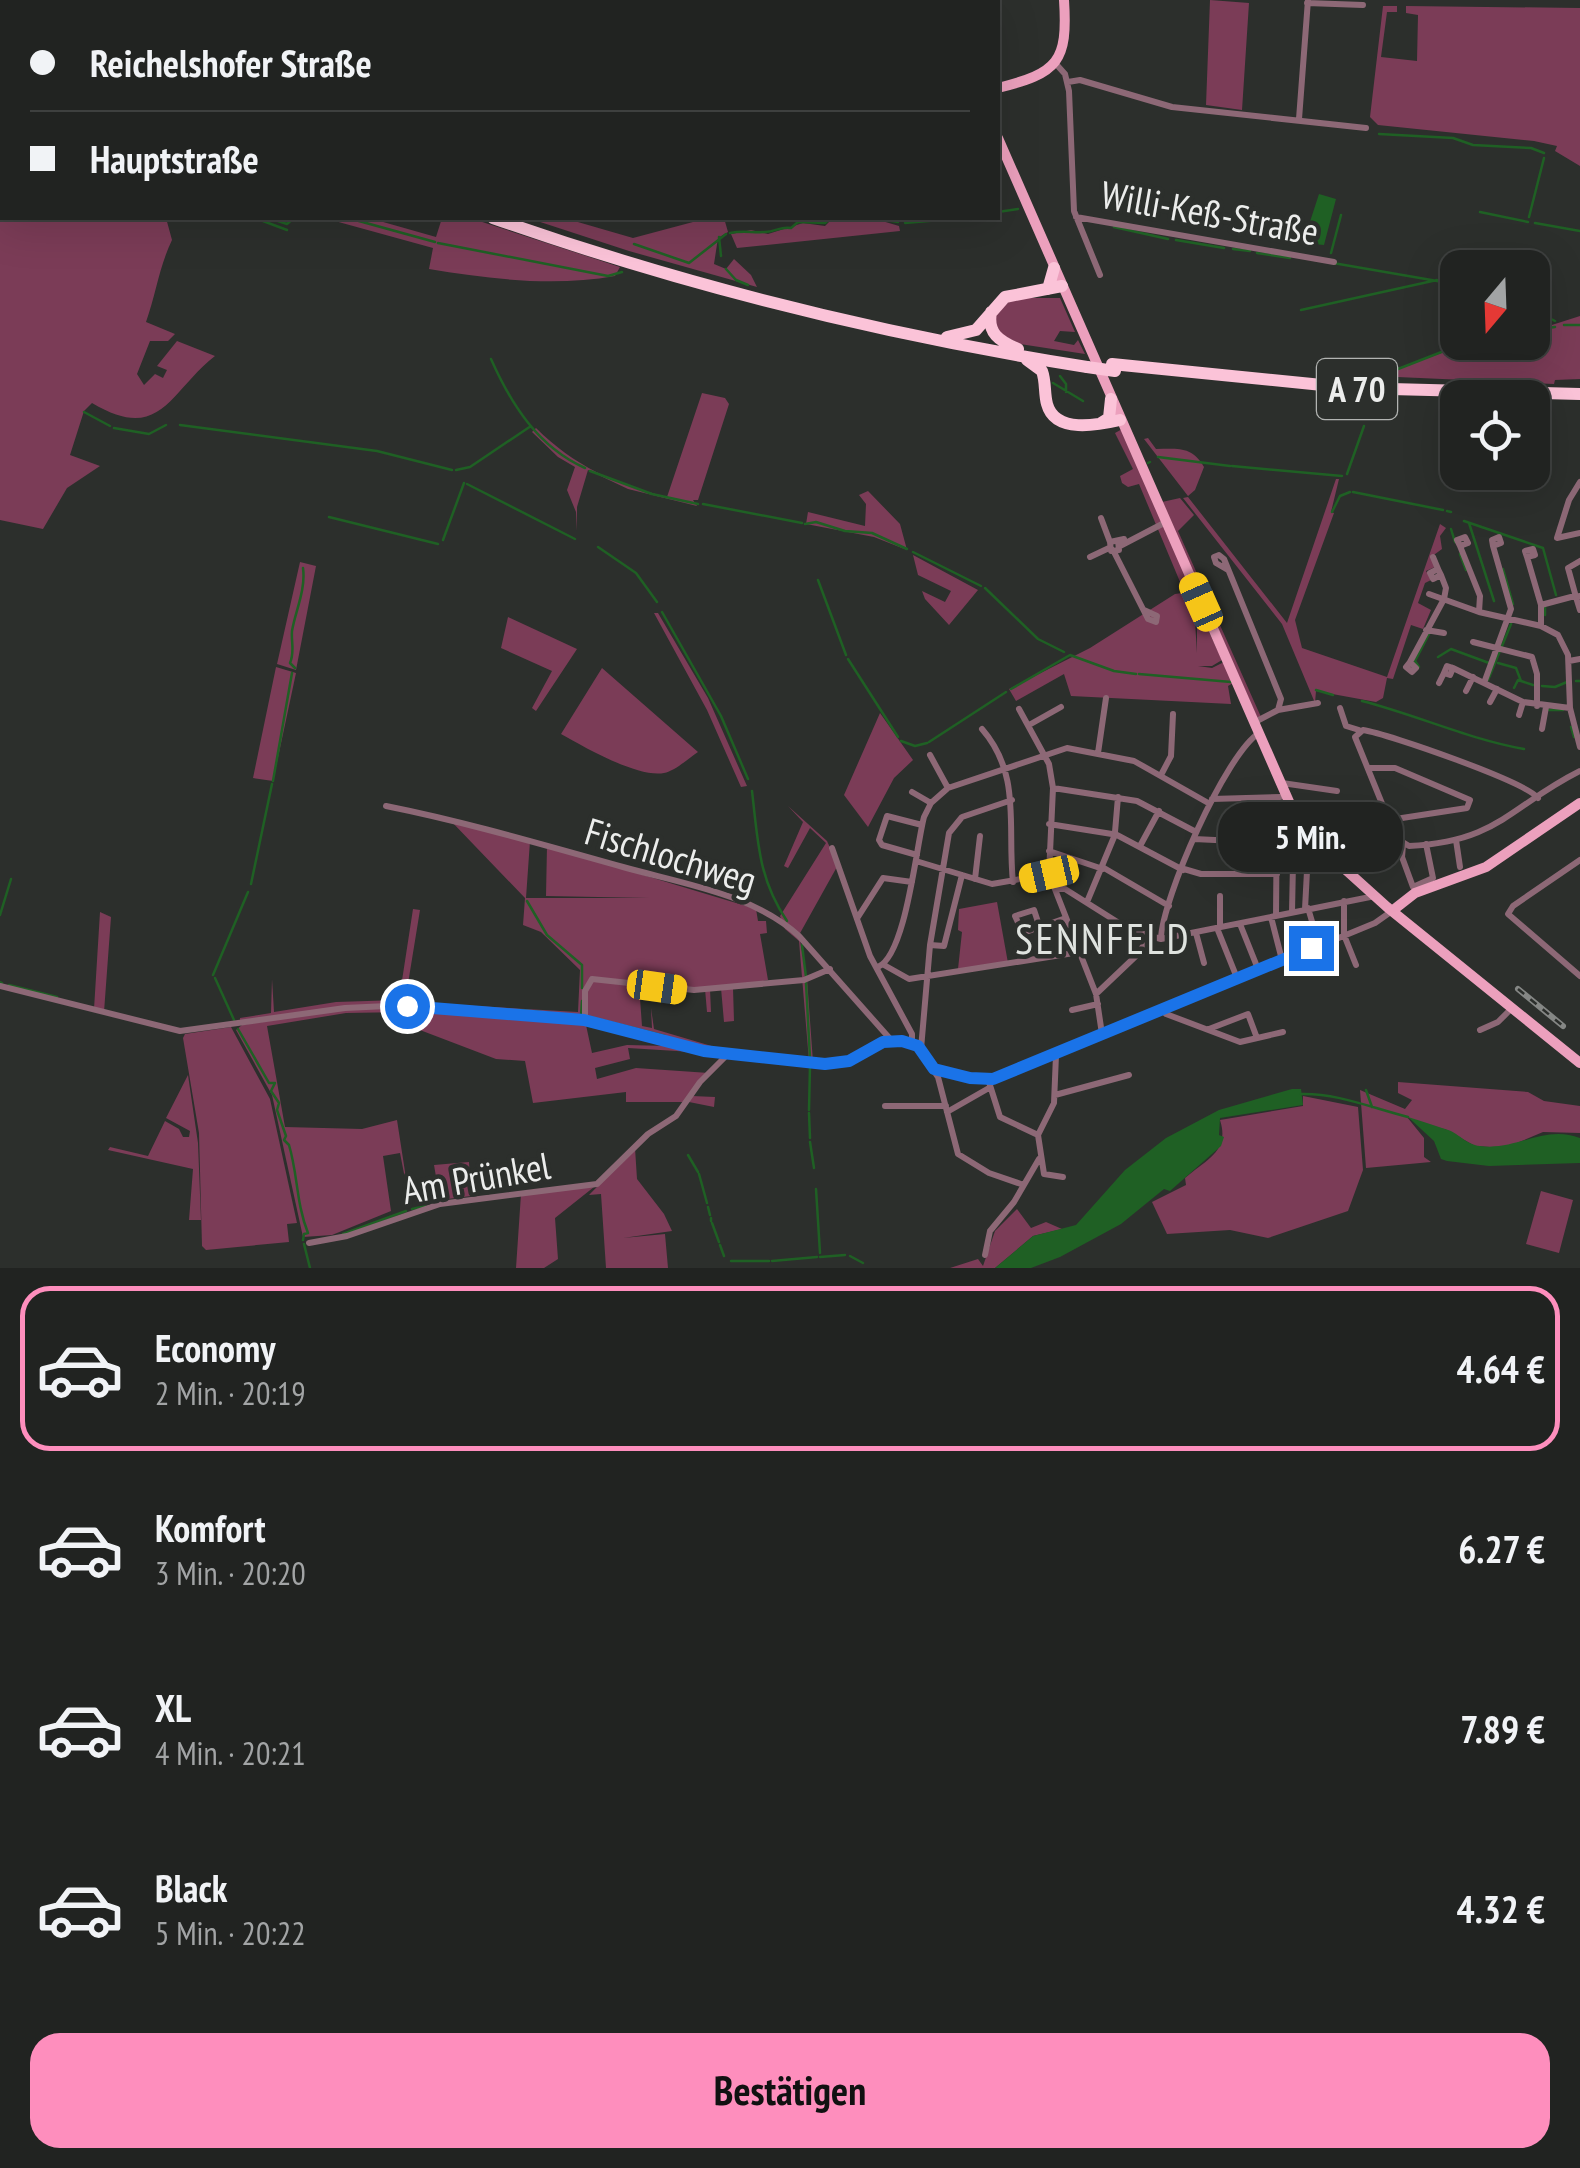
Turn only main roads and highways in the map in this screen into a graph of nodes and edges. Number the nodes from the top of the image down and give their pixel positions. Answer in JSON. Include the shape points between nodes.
{"nodes":[{"id":1,"x":1064,"y":0,"type":"edge"},
{"id":2,"x":1000,"y":87,"type":"edge"},
{"id":3,"x":1000,"y":143,"type":"edge"},
{"id":4,"x":499,"y":220,"type":"edge"},
{"id":5,"x":515,"y":220,"type":"edge"},
{"id":6,"x":1054,"y":268,"type":"joint"},
{"id":7,"x":1055,"y":288,"type":"junction"},
{"id":8,"x":749,"y":294,"type":"junction"},
{"id":9,"x":764,"y":298,"type":"junction"},
{"id":10,"x":991,"y":310,"type":"junction"},
{"id":11,"x":947,"y":337,"type":"junction"},
{"id":12,"x":1014,"y":352,"type":"junction"},
{"id":13,"x":1085,"y":363,"type":"junction"},
{"id":14,"x":1114,"y":368,"type":"junction"},
{"id":15,"x":1046,"y":392,"type":"junction"},
{"id":16,"x":1580,"y":396,"type":"edge"},
{"id":17,"x":1440,"y":397,"type":"edge"},
{"id":18,"x":1550,"y":398,"type":"edge"},
{"id":19,"x":1111,"y":399,"type":"junction"},
{"id":20,"x":1120,"y":420,"type":"junction"},
{"id":21,"x":1101,"y":422,"type":"junction"},
{"id":22,"x":1580,"y":803,"type":"edge"},
{"id":23,"x":1408,"y":897,"type":"junction"},
{"id":24,"x":1392,"y":911,"type":"junction"},
{"id":25,"x":1407,"y":923,"type":"junction"},
{"id":26,"x":1580,"y":1062,"type":"edge"}],
"edges":[{"from":1,"to":2,"type":"main road","via":[[1066,38],[1056,64]]},
{"from":3,"to":6,"type":"main road"},
{"from":4,"to":8,"type":"highway","number":"A 70"},
{"from":5,"to":8,"type":"highway","number":"A 70"},
{"from":6,"to":7,"type":"highway"},
{"from":7,"to":10,"type":"highway","via":[[1009,295]]},
{"from":7,"to":19,"type":"main road"},
{"from":8,"to":9,"type":"highway","number":"A 70"},
{"from":9,"to":11,"type":"highway","number":"A 70"},
{"from":9,"to":12,"type":"highway","number":"A 70"},
{"from":10,"to":11,"type":"highway","via":[[970,334]]},
{"from":10,"to":12,"type":"highway","via":[[994,335]]},
{"from":11,"to":12,"type":"highway","number":"A 70"},
{"from":12,"to":13,"type":"highway","number":"A 70"},
{"from":12,"to":15,"type":"highway","via":[[1038,367]]},
{"from":13,"to":14,"type":"highway","number":"A 70","bridge":true},
{"from":13,"to":15,"type":"highway","via":[[1058,374]]},
{"from":14,"to":16,"type":"highway","number":"A 70","via":[[1370,390]]},
{"from":14,"to":17,"type":"highway","number":"A 70","via":[[1292,390]]},
{"from":15,"to":21,"type":"highway","via":[[1060,421]]},
{"from":16,"to":18,"type":"highway","number":"A 70"},
{"from":19,"to":20,"type":"main road"},
{"from":19,"to":21,"type":"highway","via":[[1109,418]]},
{"from":20,"to":21,"type":"highway"},
{"from":20,"to":24,"type":"main road","via":[[1282,797],[1309,833]]},
{"from":22,"to":23,"type":"main road","via":[[1486,867]]},
{"from":23,"to":24,"type":"main road"},
{"from":23,"to":25,"type":"main road"},
{"from":24,"to":25,"type":"main road"},
{"from":25,"to":26,"type":"main road"}]}
